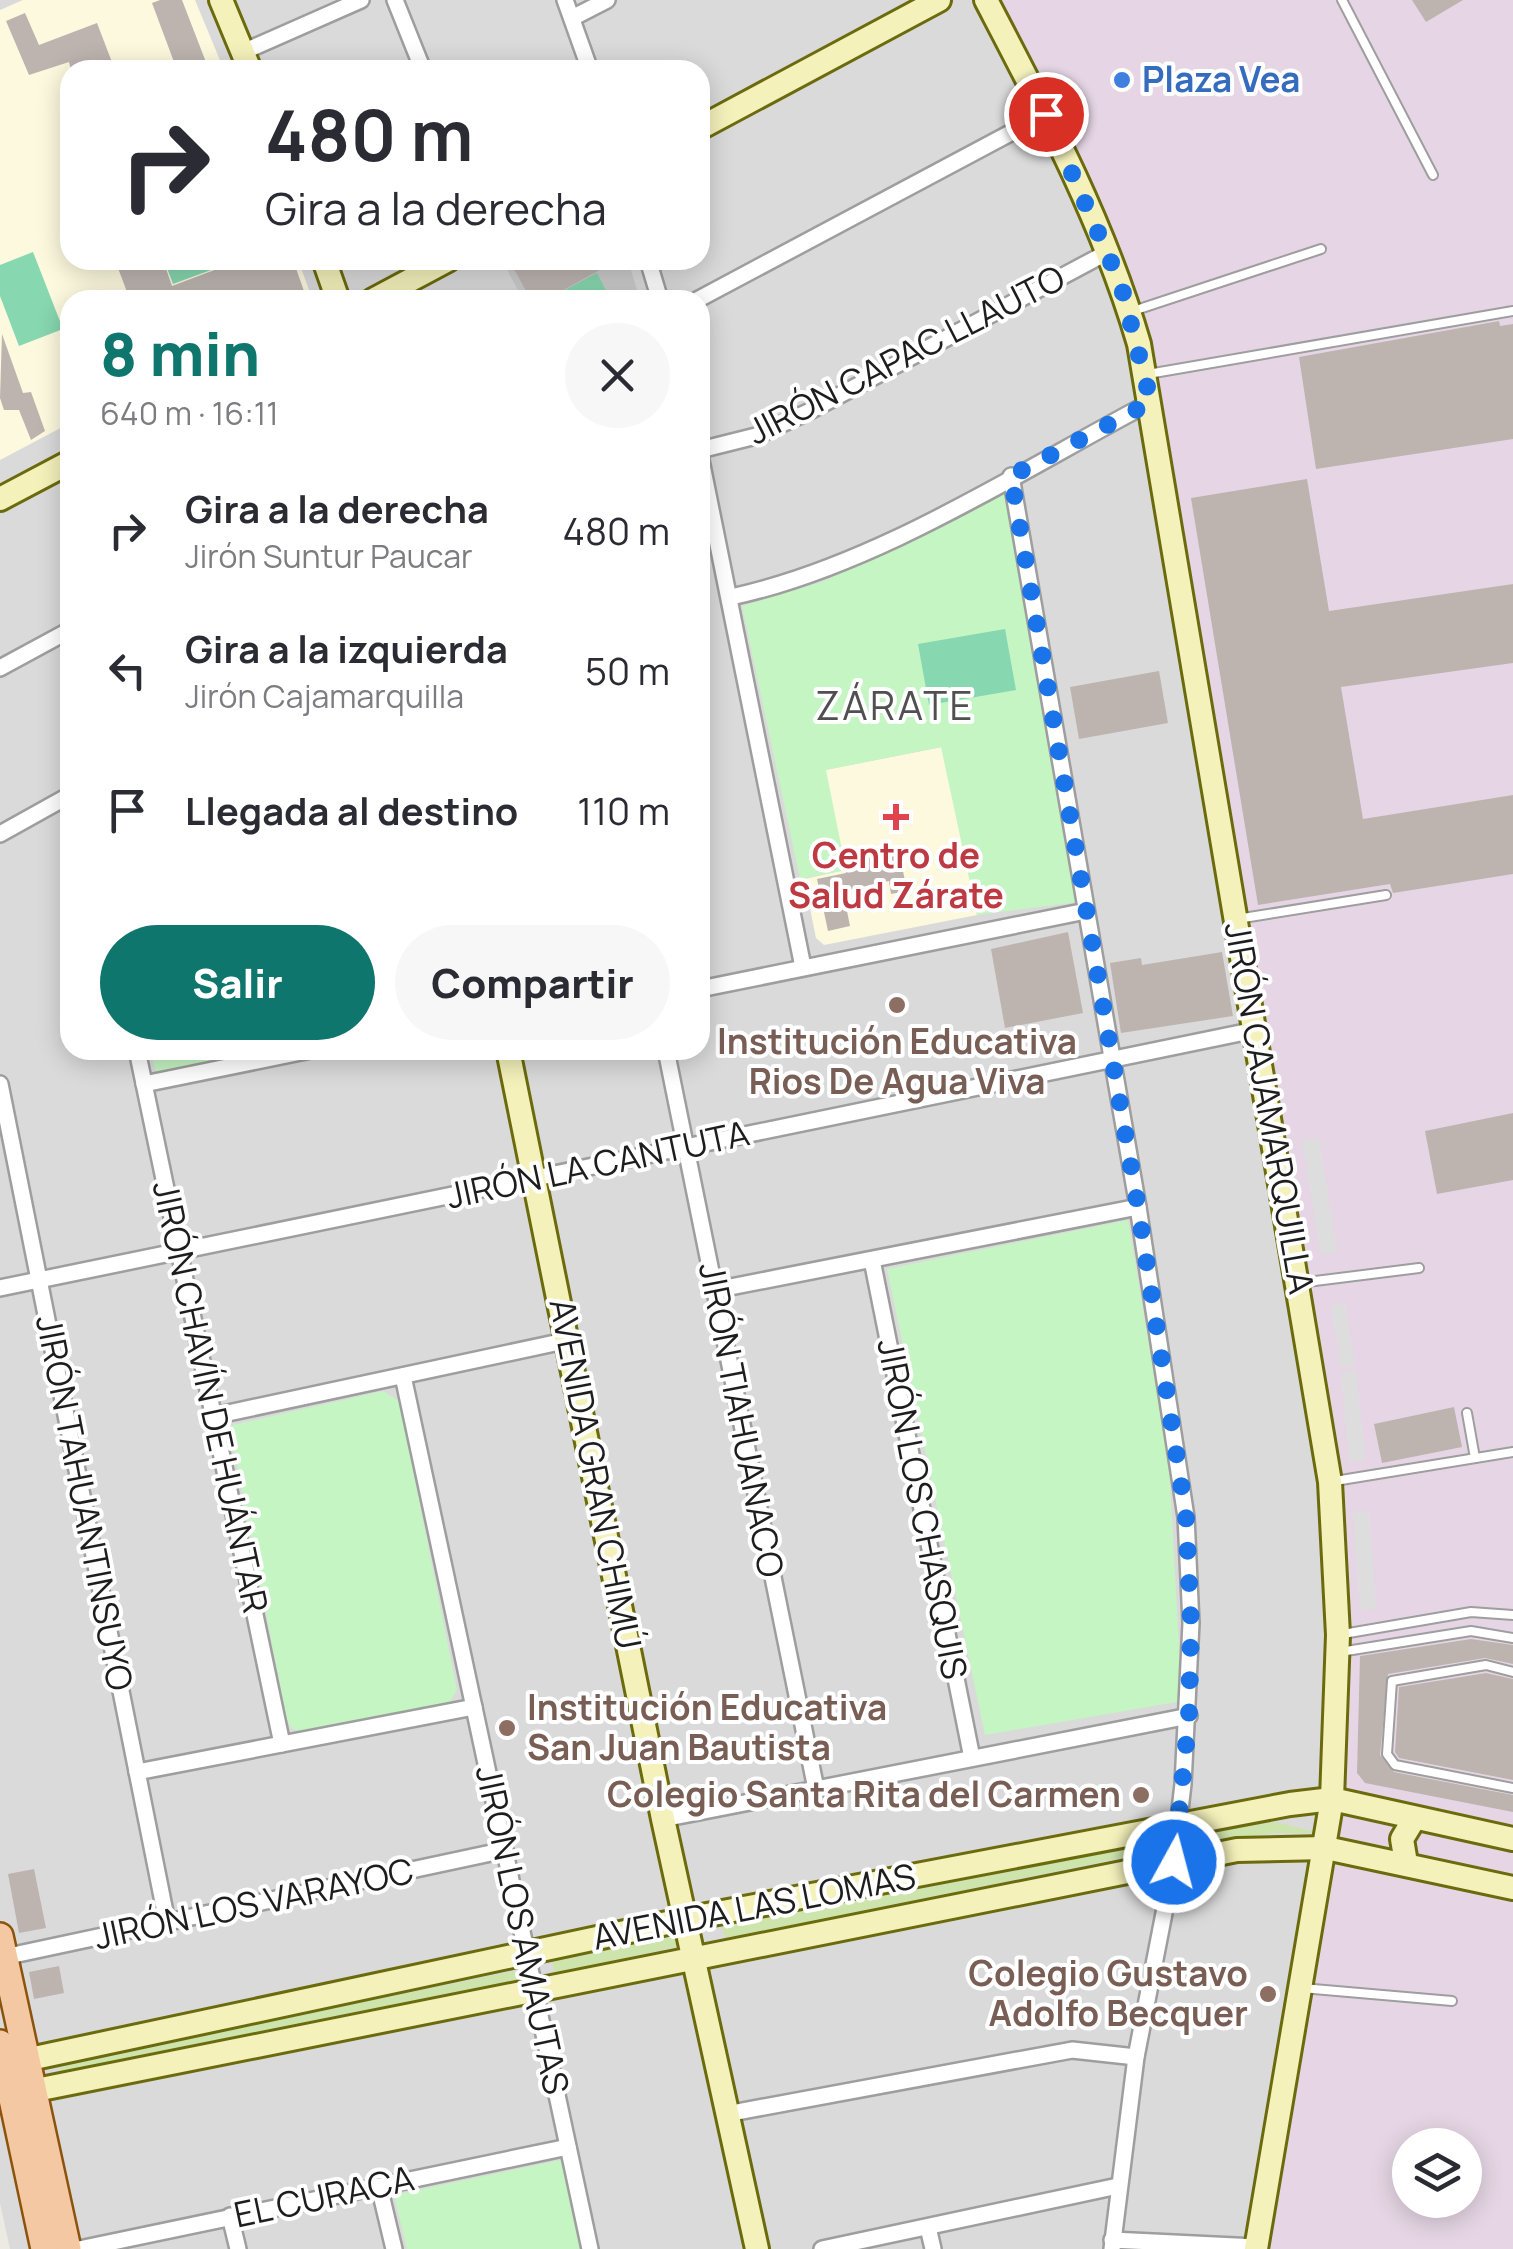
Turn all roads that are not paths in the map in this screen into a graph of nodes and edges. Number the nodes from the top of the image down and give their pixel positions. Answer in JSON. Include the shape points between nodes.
{"nodes":[{"id":1,"x":222,"y":0,"type":"edge"},
{"id":2,"x":361,"y":0,"type":"edge"},
{"id":3,"x":396,"y":0,"type":"edge"},
{"id":4,"x":564,"y":0,"type":"edge"},
{"id":5,"x":607,"y":0,"type":"edge"},
{"id":6,"x":939,"y":0,"type":"edge"},
{"id":7,"x":986,"y":0,"type":"edge"},
{"id":8,"x":1342,"y":0,"type":"edge"},
{"id":9,"x":572,"y":18,"type":"junction"},
{"id":10,"x":247,"y":60,"type":"edge"},
{"id":11,"x":249,"y":60,"type":"edge"},
{"id":12,"x":419,"y":60,"type":"edge"},
{"id":13,"x":587,"y":60,"type":"edge"},
{"id":14,"x":1046,"y":114,"type":"junction"},
{"id":15,"x":710,"y":123,"type":"edge"},
{"id":16,"x":1433,"y":175,"type":"dead end"},
{"id":17,"x":1320,"y":249,"type":"dead end"},
{"id":18,"x":1108,"y":252,"type":"junction"},
{"id":19,"x":429,"y":270,"type":"edge"},
{"id":20,"x":392,"y":290,"type":"edge"},
{"id":21,"x":710,"y":293,"type":"edge"},
{"id":22,"x":1513,"y":311,"type":"edge"},
{"id":23,"x":1130,"y":312,"type":"junction"},
{"id":24,"x":1146,"y":374,"type":"junction"},
{"id":25,"x":1151,"y":402,"type":"junction"},
{"id":26,"x":710,"y":450,"type":"edge"},
{"id":27,"x":60,"y":467,"type":"edge"},
{"id":28,"x":1011,"y":476,"type":"junction"},
{"id":29,"x":0,"y":499,"type":"edge"},
{"id":30,"x":710,"y":499,"type":"edge"},
{"id":31,"x":731,"y":597,"type":"junction"},
{"id":32,"x":60,"y":635,"type":"edge"},
{"id":33,"x":0,"y":668,"type":"edge"},
{"id":34,"x":60,"y":801,"type":"edge"},
{"id":35,"x":0,"y":834,"type":"edge"},
{"id":36,"x":1386,"y":895,"type":"dead end"},
{"id":37,"x":1086,"y":912,"type":"junction"},
{"id":38,"x":1237,"y":919,"type":"junction"},
{"id":39,"x":803,"y":968,"type":"junction"},
{"id":40,"x":710,"y":987,"type":"edge"},
{"id":41,"x":1255,"y":1030,"type":"junction"},
{"id":42,"x":139,"y":1060,"type":"edge"},
{"id":43,"x":262,"y":1060,"type":"edge"},
{"id":44,"x":510,"y":1060,"type":"edge"},
{"id":45,"x":668,"y":1060,"type":"edge"},
{"id":46,"x":1112,"y":1060,"type":"junction"},
{"id":47,"x":0,"y":1084,"type":"edge"},
{"id":48,"x":144,"y":1084,"type":"junction"},
{"id":49,"x":686,"y":1147,"type":"junction"},
{"id":50,"x":536,"y":1178,"type":"junction"},
{"id":51,"x":1138,"y":1207,"type":"junction"},
{"id":52,"x":179,"y":1251,"type":"junction"},
{"id":53,"x":872,"y":1260,"type":"junction"},
{"id":54,"x":1419,"y":1268,"type":"dead end"},
{"id":55,"x":39,"y":1280,"type":"junction"},
{"id":56,"x":1298,"y":1283,"type":"junction"},
{"id":57,"x":0,"y":1288,"type":"edge"},
{"id":58,"x":714,"y":1290,"type":"junction"},
{"id":59,"x":570,"y":1340,"type":"junction"},
{"id":60,"x":403,"y":1376,"type":"junction"},
{"id":61,"x":1467,"y":1412,"type":"dead end"},
{"id":62,"x":214,"y":1416,"type":"junction"},
{"id":63,"x":1513,"y":1452,"type":"edge"},
{"id":64,"x":1475,"y":1458,"type":"junction"},
{"id":65,"x":1330,"y":1482,"type":"junction"},
{"id":66,"x":1513,"y":1615,"type":"edge"},
{"id":67,"x":1513,"y":1638,"type":"edge"},
{"id":68,"x":1338,"y":1644,"type":"junction"},
{"id":69,"x":1513,"y":1672,"type":"edge"},
{"id":70,"x":474,"y":1707,"type":"junction"},
{"id":71,"x":1189,"y":1716,"type":"junction"},
{"id":72,"x":282,"y":1744,"type":"junction"},
{"id":73,"x":972,"y":1758,"type":"junction"},
{"id":74,"x":137,"y":1772,"type":"junction"},
{"id":75,"x":1513,"y":1788,"type":"edge"},
{"id":76,"x":816,"y":1789,"type":"junction"},
{"id":77,"x":1332,"y":1800,"type":"junction"},
{"id":78,"x":1414,"y":1818,"type":"junction"},
{"id":79,"x":663,"y":1819,"type":"junction"},
{"id":80,"x":1178,"y":1824,"type":"junction"},
{"id":81,"x":1513,"y":1839,"type":"edge"},
{"id":82,"x":1326,"y":1848,"type":"junction"},
{"id":83,"x":504,"y":1850,"type":"junction"},
{"id":84,"x":1174,"y":1862,"type":"junction"},
{"id":85,"x":1406,"y":1863,"type":"junction"},
{"id":86,"x":1513,"y":1888,"type":"edge"},
{"id":87,"x":686,"y":1919,"type":"junction"},
{"id":88,"x":168,"y":1922,"type":"junction"},
{"id":89,"x":2,"y":1947,"type":"edge"},
{"id":90,"x":526,"y":1952,"type":"junction"},
{"id":91,"x":695,"y":1958,"type":"junction"},
{"id":92,"x":1298,"y":1988,"type":"junction"},
{"id":93,"x":535,"y":1993,"type":"junction"},
{"id":94,"x":1452,"y":2001,"type":"dead end"},
{"id":95,"x":0,"y":2043,"type":"edge"},
{"id":96,"x":1136,"y":2057,"type":"junction"},
{"id":97,"x":12,"y":2081,"type":"edge"},
{"id":98,"x":726,"y":2114,"type":"junction"},
{"id":99,"x":568,"y":2147,"type":"junction"},
{"id":100,"x":379,"y":2186,"type":"junction"},
{"id":101,"x":1118,"y":2186,"type":"junction"},
{"id":102,"x":230,"y":2216,"type":"junction"},
{"id":103,"x":928,"y":2227,"type":"junction"},
{"id":104,"x":1112,"y":2244,"type":"edge"},
{"id":105,"x":1256,"y":2248,"type":"edge"},
{"id":106,"x":44,"y":2249,"type":"edge"},
{"id":107,"x":68,"y":2249,"type":"edge"},
{"id":108,"x":80,"y":2249,"type":"edge"},
{"id":109,"x":238,"y":2249,"type":"edge"},
{"id":110,"x":394,"y":2249,"type":"edge"},
{"id":111,"x":590,"y":2249,"type":"edge"},
{"id":112,"x":757,"y":2249,"type":"edge"},
{"id":113,"x":822,"y":2249,"type":"edge"},
{"id":114,"x":933,"y":2249,"type":"edge"}],
"edges":[{"from":1,"to":10,"type":"street"},
{"from":2,"to":11,"type":"street"},
{"from":3,"to":12,"type":"street"},
{"from":4,"to":9,"type":"street"},
{"from":5,"to":9,"type":"street"},
{"from":6,"to":15,"type":"street"},
{"from":7,"to":14,"type":"street","name":"JIRÓN CAJAMARQUILLA"},
{"from":8,"to":16,"type":"lane"},
{"from":9,"to":13,"type":"street"},
{"from":14,"to":18,"type":"street","name":"JIRÓN CAJAMARQUILLA"},
{"from":14,"to":21,"type":"street"},
{"from":17,"to":23,"type":"lane"},
{"from":18,"to":23,"type":"street","name":"JIRÓN CAJAMARQUILLA"},
{"from":18,"to":26,"type":"street","name":"JIRÓN CAPAC LLAUTO","via":[[808,412]]},
{"from":19,"to":20,"type":"street"},
{"from":22,"to":24,"type":"lane"},
{"from":23,"to":24,"type":"street","name":"JIRÓN CAJAMARQUILLA"},
{"from":24,"to":25,"type":"street","name":"JIRÓN CAJAMARQUILLA"},
{"from":25,"to":28,"type":"street"},
{"from":25,"to":38,"type":"street","name":"JIRÓN CAJAMARQUILLA"},
{"from":27,"to":29,"type":"street"},
{"from":28,"to":31,"type":"street","via":[[803,580]]},
{"from":28,"to":37,"type":"street"},
{"from":30,"to":31,"type":"street"},
{"from":31,"to":39,"type":"street"},
{"from":32,"to":33,"type":"street"},
{"from":34,"to":35,"type":"street"},
{"from":36,"to":38,"type":"lane"},
{"from":37,"to":39,"type":"street"},
{"from":37,"to":46,"type":"street"},
{"from":38,"to":41,"type":"street","name":"JIRÓN CAJAMARQUILLA"},
{"from":39,"to":40,"type":"street"},
{"from":41,"to":46,"type":"street","name":"JIRÓN LA CANTUTA"},
{"from":41,"to":56,"type":"street","name":"JIRÓN CAJAMARQUILLA"},
{"from":42,"to":48,"type":"street","name":"JIRÓN CHAVÍN DE HUÁNTAR"},
{"from":43,"to":48,"type":"street"},
{"from":44,"to":50,"type":"street","name":"AVENIDA GRAN CHIMÚ"},
{"from":45,"to":49,"type":"street","name":"JIRÓN TIAHUANACO"},
{"from":46,"to":49,"type":"street","name":"JIRÓN LA CANTUTA"},
{"from":46,"to":51,"type":"street"},
{"from":47,"to":55,"type":"street","name":"JIRÓN TAHUANTINSUYO"},
{"from":48,"to":52,"type":"street","name":"JIRÓN CHAVÍN DE HUÁNTAR"},
{"from":49,"to":50,"type":"street","name":"JIRÓN LA CANTUTA"},
{"from":49,"to":58,"type":"street","name":"JIRÓN TIAHUANACO"},
{"from":50,"to":52,"type":"street","name":"JIRÓN LA CANTUTA"},
{"from":50,"to":59,"type":"street","name":"AVENIDA GRAN CHIMÚ"},
{"from":51,"to":53,"type":"street"},
{"from":51,"to":71,"type":"street","via":[[1186,1516]]},
{"from":52,"to":55,"type":"street","name":"JIRÓN LA CANTUTA"},
{"from":52,"to":62,"type":"street","name":"JIRÓN CHAVÍN DE HUÁNTAR"},
{"from":53,"to":58,"type":"street"},
{"from":53,"to":73,"type":"street","name":"JIRÓN LOS CHASQUIS"},
{"from":54,"to":56,"type":"lane"},
{"from":55,"to":57,"type":"street","name":"JIRÓN LA CANTUTA"},
{"from":55,"to":74,"type":"street","name":"JIRÓN TAHUANTINSUYO"},
{"from":56,"to":65,"type":"street","name":"JIRÓN CAJAMARQUILLA"},
{"from":58,"to":76,"type":"street","name":"JIRÓN TIAHUANACO"},
{"from":59,"to":60,"type":"street"},
{"from":59,"to":79,"type":"street","name":"AVENIDA GRAN CHIMÚ"},
{"from":60,"to":62,"type":"street"},
{"from":60,"to":70,"type":"street","name":"JIRÓN LOS AMAUTAS"},
{"from":61,"to":64,"type":"lane"},
{"from":62,"to":72,"type":"street","name":"JIRÓN CHAVÍN DE HUÁNTAR"},
{"from":63,"to":64,"type":"lane"},
{"from":64,"to":65,"type":"lane"},
{"from":65,"to":68,"type":"street","name":"JIRÓN CAJAMARQUILLA"},
{"from":66,"to":68,"type":"lane","via":[[1475,1612]]},
{"from":67,"to":68,"type":"lane","via":[[1471,1630]]},
{"from":68,"to":77,"type":"street","name":"JIRÓN CAJAMARQUILLA"},
{"from":69,"to":75,"type":"lane","via":[[1486,1666],[1392,1681],[1386,1754],[1395,1765]]},
{"from":70,"to":72,"type":"street"},
{"from":70,"to":83,"type":"street","name":"JIRÓN LOS AMAUTAS"},
{"from":71,"to":73,"type":"street"},
{"from":71,"to":80,"type":"street"},
{"from":72,"to":74,"type":"street"},
{"from":73,"to":76,"type":"street"},
{"from":74,"to":88,"type":"street","name":"JIRÓN TAHUANTINSUYO"},
{"from":76,"to":79,"type":"street"},
{"from":77,"to":78,"type":"street","name":"AVENIDA LAS LOMAS"},
{"from":77,"to":80,"type":"street","name":"AVENIDA LAS LOMAS"},
{"from":77,"to":82,"type":"street","name":"JIRÓN CAJAMARQUILLA"},
{"from":78,"to":81,"type":"street","name":"AVENIDA LAS LOMAS"},
{"from":78,"to":85,"type":"street","via":[[1402,1839]]},
{"from":79,"to":87,"type":"street","name":"AVENIDA GRAN CHIMÚ"},
{"from":80,"to":84,"type":"street"},
{"from":80,"to":87,"type":"street","name":"AVENIDA LAS LOMAS"},
{"from":82,"to":84,"type":"street","name":"AVENIDA LAS LOMAS","via":[[1275,1846]]},
{"from":82,"to":85,"type":"street","name":"AVENIDA LAS LOMAS"},
{"from":82,"to":92,"type":"street","name":"JIRÓN CAJAMARQUILLA"},
{"from":83,"to":88,"type":"street","name":"JIRÓN LOS VARAYOC"},
{"from":83,"to":90,"type":"street","name":"JIRÓN LOS AMAUTAS"},
{"from":84,"to":91,"type":"street","name":"AVENIDA LAS LOMAS"},
{"from":84,"to":96,"type":"street"},
{"from":85,"to":86,"type":"street","name":"AVENIDA LAS LOMAS"},
{"from":87,"to":90,"type":"street","name":"AVENIDA LAS LOMAS"},
{"from":87,"to":91,"type":"street","name":"AVENIDA GRAN CHIMÚ"},
{"from":88,"to":89,"type":"street","name":"JIRÓN LOS VARAYOC"},
{"from":89,"to":97,"type":"main road"},
{"from":90,"to":93,"type":"street","name":"JIRÓN LOS AMAUTAS"},
{"from":90,"to":97,"type":"street","name":"AVENIDA LAS LOMAS"},
{"from":91,"to":93,"type":"street","name":"AVENIDA LAS LOMAS"},
{"from":91,"to":98,"type":"street","name":"AVENIDA GRAN CHIMÚ"},
{"from":92,"to":94,"type":"lane"},
{"from":92,"to":105,"type":"street","name":"JIRÓN CAJAMARQUILLA"},
{"from":93,"to":97,"type":"street","name":"AVENIDA LAS LOMAS"},
{"from":93,"to":99,"type":"street","name":"JIRÓN LOS AMAUTAS"},
{"from":95,"to":97,"type":"main road"},
{"from":96,"to":98,"type":"street","via":[[1072,2050]]},
{"from":96,"to":101,"type":"street"},
{"from":97,"to":106,"type":"main road"},
{"from":97,"to":107,"type":"main road"},
{"from":98,"to":112,"type":"street","name":"AVENIDA GRAN CHIMÚ"},
{"from":99,"to":100,"type":"street","name":"EL CURACA"},
{"from":99,"to":111,"type":"street","name":"JIRÓN LOS AMAUTAS"},
{"from":100,"to":102,"type":"street","name":"EL CURACA"},
{"from":100,"to":110,"type":"street"},
{"from":101,"to":103,"type":"street"},
{"from":101,"to":104,"type":"street"},
{"from":102,"to":108,"type":"street","name":"EL CURACA"},
{"from":102,"to":109,"type":"street"},
{"from":103,"to":113,"type":"street"},
{"from":103,"to":114,"type":"street"},
{"from":104,"to":105,"type":"street"}]}
